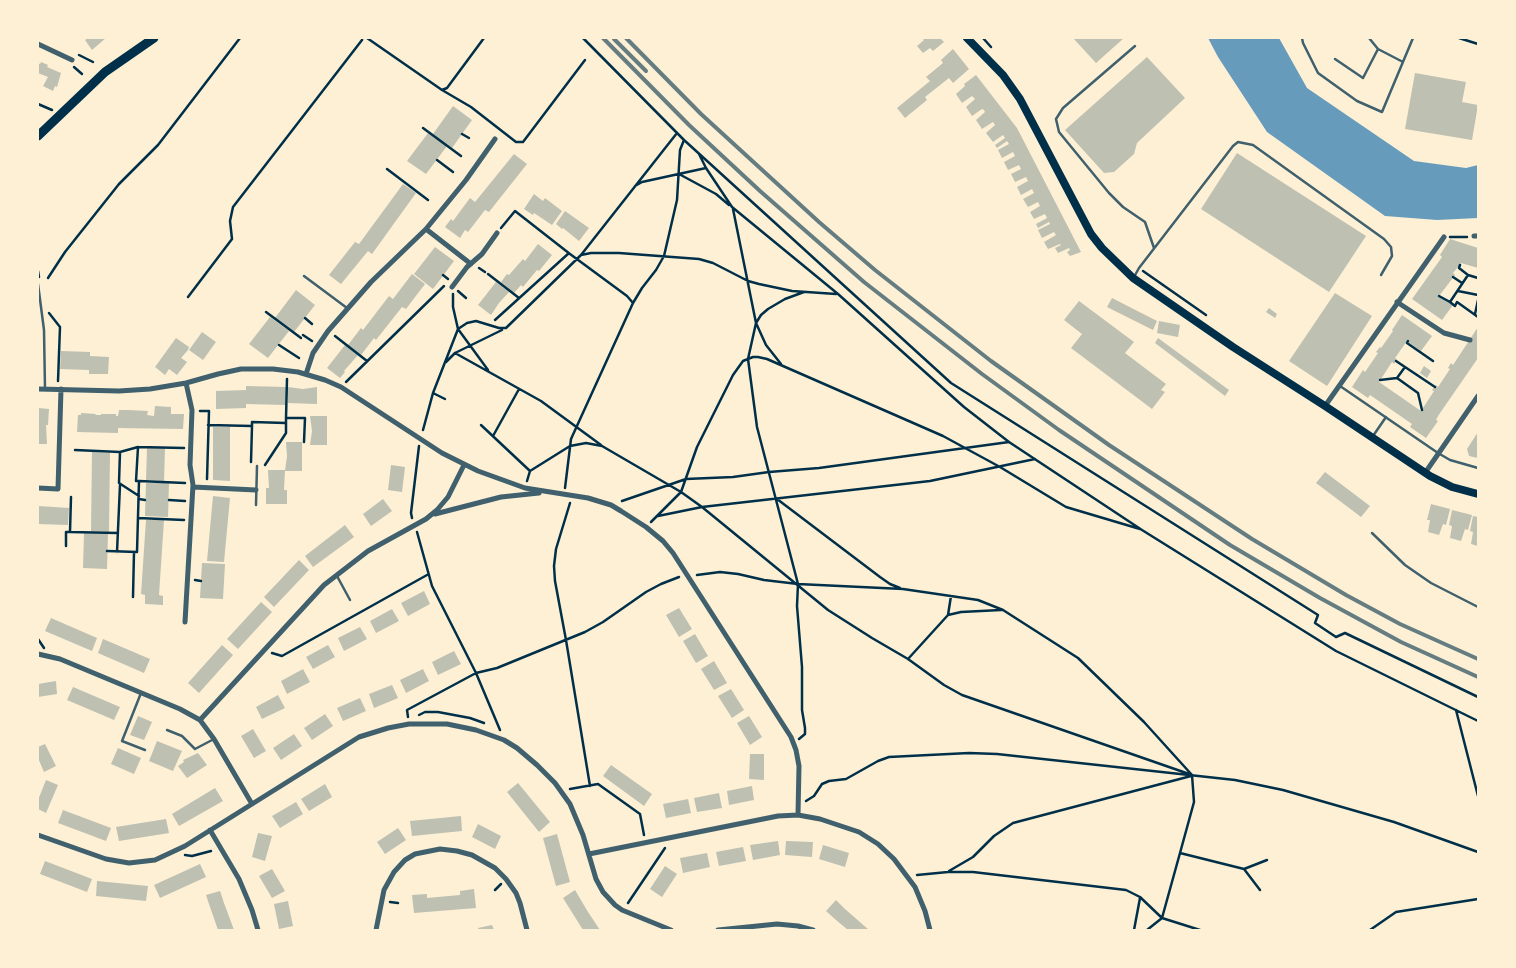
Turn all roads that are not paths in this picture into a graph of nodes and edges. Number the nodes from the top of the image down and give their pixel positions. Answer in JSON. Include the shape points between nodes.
{"nodes":[{"id":1,"x":154,"y":38,"type":"edge"},
{"id":2,"x":967,"y":38,"type":"edge"},
{"id":3,"x":1302,"y":38,"type":"edge"},
{"id":4,"x":1369,"y":38,"type":"edge"},
{"id":5,"x":1413,"y":38,"type":"edge"},
{"id":6,"x":38,"y":44,"type":"edge"},
{"id":7,"x":1134,"y":46,"type":"dead end"},
{"id":8,"x":1378,"y":49,"type":"junction"},
{"id":9,"x":1335,"y":59,"type":"dead end"},
{"id":10,"x":72,"y":60,"type":"dead end"},
{"id":11,"x":1403,"y":62,"type":"junction"},
{"id":12,"x":38,"y":136,"type":"edge"},
{"id":13,"x":496,"y":139,"type":"dead end"},
{"id":14,"x":426,"y":229,"type":"junction"},
{"id":15,"x":497,"y":233,"type":"road end"},
{"id":16,"x":1444,"y":237,"type":"road end"},
{"id":17,"x":1154,"y":248,"type":"junction"},
{"id":18,"x":471,"y":264,"type":"junction"},
{"id":19,"x":1381,"y":275,"type":"dead end"},
{"id":20,"x":304,"y":276,"type":"dead end"},
{"id":21,"x":1133,"y":278,"type":"junction"},
{"id":22,"x":38,"y":284,"type":"edge"},
{"id":23,"x":452,"y":286,"type":"road end"},
{"id":24,"x":1397,"y":302,"type":"junction"},
{"id":25,"x":347,"y":308,"type":"junction"},
{"id":26,"x":1470,"y":340,"type":"dead end"},
{"id":27,"x":306,"y":374,"type":"junction"},
{"id":28,"x":186,"y":383,"type":"junction"},
{"id":29,"x":1339,"y":385,"type":"junction"},
{"id":30,"x":38,"y":389,"type":"edge"},
{"id":31,"x":45,"y":389,"type":"junction"},
{"id":32,"x":61,"y":390,"type":"junction"},
{"id":33,"x":1478,"y":396,"type":"edge"},
{"id":34,"x":1325,"y":406,"type":"junction"},
{"id":35,"x":1386,"y":417,"type":"junction"},
{"id":36,"x":1372,"y":438,"type":"junction"},
{"id":37,"x":1438,"y":453,"type":"junction"},
{"id":38,"x":464,"y":465,"type":"junction"},
{"id":39,"x":257,"y":466,"type":"dead end"},
{"id":40,"x":1478,"y":468,"type":"edge"},
{"id":41,"x":1425,"y":473,"type":"junction"},
{"id":42,"x":193,"y":486,"type":"junction"},
{"id":43,"x":38,"y":488,"type":"edge"},
{"id":44,"x":256,"y":490,"type":"junction"},
{"id":45,"x":550,"y":493,"type":"junction"},
{"id":46,"x":1478,"y":494,"type":"edge"},
{"id":47,"x":256,"y":505,"type":"dead end"},
{"id":48,"x":432,"y":515,"type":"junction"},
{"id":49,"x":1372,"y":533,"type":"dead end"},
{"id":50,"x":336,"y":575,"type":"junction"},
{"id":51,"x":350,"y":600,"type":"dead end"},
{"id":52,"x":1478,"y":607,"type":"edge"},
{"id":53,"x":185,"y":622,"type":"dead end"},
{"id":54,"x":38,"y":654,"type":"edge"},
{"id":55,"x":141,"y":693,"type":"junction"},
{"id":56,"x":200,"y":720,"type":"junction"},
{"id":57,"x":167,"y":730,"type":"dead end"},
{"id":58,"x":214,"y":739,"type":"junction"},
{"id":59,"x":145,"y":750,"type":"dead end"},
{"id":60,"x":252,"y":804,"type":"junction"},
{"id":61,"x":798,"y":816,"type":"junction"},
{"id":62,"x":210,"y":830,"type":"junction"},
{"id":63,"x":38,"y":835,"type":"edge"},
{"id":64,"x":589,"y":854,"type":"junction"},
{"id":65,"x":655,"y":928,"type":"edge"},
{"id":66,"x":258,"y":930,"type":"edge"},
{"id":67,"x":376,"y":930,"type":"edge"},
{"id":68,"x":527,"y":930,"type":"edge"},
{"id":69,"x":671,"y":930,"type":"edge"},
{"id":70,"x":718,"y":930,"type":"edge"},
{"id":71,"x":813,"y":930,"type":"edge"},
{"id":72,"x":930,"y":930,"type":"edge"}],
"edges":[{"from":1,"to":12,"type":"main road","via":[[105,72]]},
{"from":2,"to":21,"type":"main road","via":[[1003,75],[1020,99],[1091,234]]},
{"from":3,"to":11,"type":"lane","via":[[1318,73],[1357,101],[1382,112]]},
{"from":4,"to":8,"type":"lane"},
{"from":5,"to":11,"type":"lane"},
{"from":6,"to":10,"type":"street"},
{"from":7,"to":17,"type":"lane","via":[[1063,108],[1056,119],[1059,132],[1109,193],[1145,222]]},
{"from":8,"to":9,"type":"lane","via":[[1363,78]]},
{"from":8,"to":11,"type":"lane"},
{"from":13,"to":14,"type":"street"},
{"from":14,"to":18,"type":"street"},
{"from":14,"to":25,"type":"street"},
{"from":15,"to":18,"type":"street"},
{"from":16,"to":24,"type":"street"},
{"from":17,"to":19,"type":"lane","via":[[1233,146],[1246,142],[1390,244],[1392,256]]},
{"from":17,"to":21,"type":"lane"},
{"from":18,"to":23,"type":"street"},
{"from":20,"to":25,"type":"lane"},
{"from":21,"to":34,"type":"main road"},
{"from":22,"to":31,"type":"lane","via":[[44,330]]},
{"from":24,"to":26,"type":"street","via":[[1444,333]]},
{"from":24,"to":29,"type":"street"},
{"from":25,"to":27,"type":"street","via":[[312,353]]},
{"from":27,"to":28,"type":"street","via":[[231,371]]},
{"from":27,"to":38,"type":"street","via":[[341,387]]},
{"from":28,"to":32,"type":"street","via":[[150,390]]},
{"from":28,"to":42,"type":"street","via":[[192,410],[190,465]]},
{"from":29,"to":34,"type":"street"},
{"from":29,"to":35,"type":"lane"},
{"from":30,"to":31,"type":"street"},
{"from":31,"to":32,"type":"street"},
{"from":32,"to":43,"type":"street","via":[[58,489]]},
{"from":33,"to":37,"type":"street"},
{"from":34,"to":36,"type":"main road"},
{"from":35,"to":36,"type":"lane"},
{"from":35,"to":37,"type":"lane"},
{"from":36,"to":41,"type":"main road"},
{"from":37,"to":40,"type":"lane"},
{"from":37,"to":41,"type":"street"},
{"from":38,"to":45,"type":"street","via":[[518,486]]},
{"from":38,"to":48,"type":"street","via":[[448,497]]},
{"from":39,"to":44,"type":"lane"},
{"from":41,"to":46,"type":"main road","via":[[1447,485]]},
{"from":42,"to":44,"type":"street"},
{"from":42,"to":53,"type":"street"},
{"from":44,"to":47,"type":"lane"},
{"from":45,"to":48,"type":"street","via":[[517,494]]},
{"from":45,"to":61,"type":"street","via":[[588,498],[610,505],[646,527],[668,547],[794,742],[799,766]]},
{"from":48,"to":50,"type":"street","via":[[368,551]]},
{"from":49,"to":52,"type":"lane","via":[[1405,565],[1431,583]]},
{"from":50,"to":51,"type":"lane"},
{"from":50,"to":56,"type":"street","via":[[314,594]]},
{"from":54,"to":55,"type":"street","via":[[60,659]]},
{"from":55,"to":56,"type":"street"},
{"from":55,"to":59,"type":"lane","via":[[122,741]]},
{"from":56,"to":58,"type":"street"},
{"from":57,"to":58,"type":"lane","via":[[182,736],[195,749]]},
{"from":58,"to":60,"type":"street"},
{"from":60,"to":62,"type":"street"},
{"from":60,"to":64,"type":"street","via":[[359,738],[409,724],[461,726],[504,740],[537,765],[570,804]]},
{"from":61,"to":64,"type":"street","via":[[770,817]]},
{"from":61,"to":72,"type":"street","via":[[833,822],[859,832],[883,849],[908,877],[920,897]]},
{"from":62,"to":63,"type":"street","via":[[172,853],[147,862],[120,862]]},
{"from":62,"to":66,"type":"street","via":[[242,885]]},
{"from":64,"to":65,"type":"street","via":[[596,879],[609,900]]},
{"from":65,"to":69,"type":"street"},
{"from":67,"to":68,"type":"street","via":[[384,890],[394,872],[415,854],[440,849],[472,855],[495,868],[516,893]]},
{"from":70,"to":71,"type":"street","via":[[777,924]]}]}
